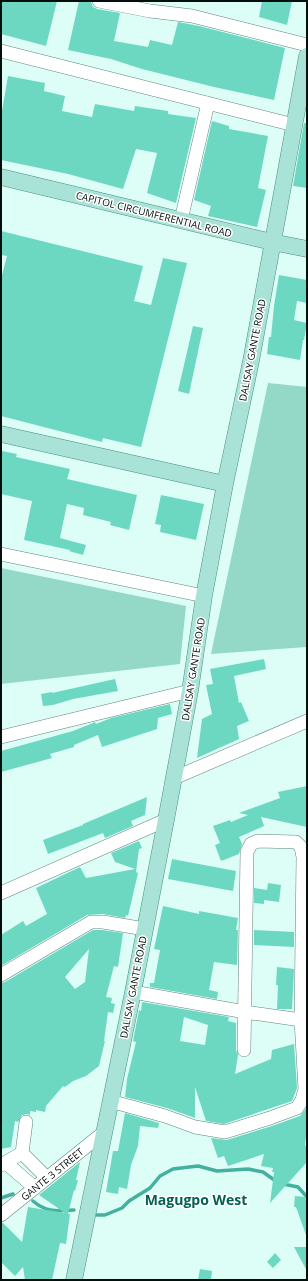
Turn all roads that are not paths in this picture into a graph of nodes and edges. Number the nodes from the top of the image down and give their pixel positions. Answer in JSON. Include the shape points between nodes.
{"nodes":[{"id":1,"x":99,"y":1,"type":"edge"},
{"id":2,"x":307,"y":45,"type":"edge"},
{"id":3,"x":1,"y":51,"type":"edge"},
{"id":4,"x":307,"y":56,"type":"edge"},
{"id":5,"x":208,"y":103,"type":"junction"},
{"id":6,"x":294,"y":125,"type":"junction"},
{"id":7,"x":1,"y":177,"type":"edge"},
{"id":8,"x":181,"y":220,"type":"junction"},
{"id":9,"x":272,"y":242,"type":"junction"},
{"id":10,"x":307,"y":249,"type":"edge"},
{"id":11,"x":1,"y":434,"type":"edge"},
{"id":12,"x":225,"y":484,"type":"junction"},
{"id":13,"x":1,"y":554,"type":"edge"},
{"id":14,"x":204,"y":596,"type":"junction"},
{"id":15,"x":190,"y":691,"type":"junction"},
{"id":16,"x":307,"y":721,"type":"edge"},
{"id":17,"x":1,"y":737,"type":"edge"},
{"id":18,"x":174,"y":778,"type":"junction"},
{"id":19,"x":166,"y":820,"type":"junction"},
{"id":20,"x":1,"y":893,"type":"edge"},
{"id":21,"x":145,"y":929,"type":"junction"},
{"id":22,"x":1,"y":975,"type":"edge"},
{"id":23,"x":133,"y":992,"type":"junction"},
{"id":24,"x":245,"y":1012,"type":"junction"},
{"id":25,"x":301,"y":1020,"type":"junction"},
{"id":26,"x":244,"y":1050,"type":"dead end"},
{"id":27,"x":110,"y":1101,"type":"junction"},
{"id":28,"x":26,"y":1122,"type":"dead end"},
{"id":29,"x":103,"y":1133,"type":"junction"},
{"id":30,"x":22,"y":1153,"type":"junction"},
{"id":31,"x":4,"y":1164,"type":"edge"},
{"id":32,"x":47,"y":1178,"type":"junction"},
{"id":33,"x":35,"y":1188,"type":"junction"},
{"id":34,"x":1,"y":1215,"type":"edge"},
{"id":35,"x":73,"y":1279,"type":"edge"}],
"edges":[{"from":1,"to":2,"type":"street","via":[[192,16]]},
{"from":3,"to":5,"type":"street"},
{"from":4,"to":6,"type":"main road","name":"DALISAY GANTE ROAD"},
{"from":5,"to":6,"type":"street"},
{"from":5,"to":8,"type":"street"},
{"from":6,"to":9,"type":"main road","name":"DALISAY GANTE ROAD"},
{"from":7,"to":8,"type":"main road","name":"CAPITOL CIRCUMFERENTIAL ROAD"},
{"from":8,"to":9,"type":"main road","name":"CAPITOL CIRCUMFERENTIAL ROAD"},
{"from":9,"to":10,"type":"main road","name":"CAPITOL CIRCUMFERENTIAL ROAD"},
{"from":9,"to":12,"type":"main road","name":"DALISAY GANTE ROAD","via":[[251,361]]},
{"from":11,"to":12,"type":"main road"},
{"from":12,"to":14,"type":"main road","name":"DALISAY GANTE ROAD"},
{"from":13,"to":14,"type":"street"},
{"from":14,"to":15,"type":"main road","name":"DALISAY GANTE ROAD"},
{"from":15,"to":17,"type":"street"},
{"from":15,"to":18,"type":"main road","name":"DALISAY GANTE ROAD"},
{"from":16,"to":18,"type":"street"},
{"from":18,"to":19,"type":"main road","name":"DALISAY GANTE ROAD"},
{"from":19,"to":20,"type":"street"},
{"from":19,"to":21,"type":"main road","name":"DALISAY GANTE ROAD"},
{"from":21,"to":22,"type":"street","via":[[91,922]]},
{"from":21,"to":23,"type":"main road","name":"DALISAY GANTE ROAD"},
{"from":23,"to":24,"type":"street"},
{"from":23,"to":27,"type":"main road","name":"DALISAY GANTE ROAD"},
{"from":24,"to":25,"type":"street"},
{"from":24,"to":25,"type":"street","via":[[247,852],[251,844],[258,841],[296,842],[301,847],[303,857]]},
{"from":24,"to":26,"type":"street"},
{"from":25,"to":27,"type":"street","via":[[305,1089],[297,1108],[224,1132],[195,1127]]},
{"from":27,"to":29,"type":"main road","name":"DALISAY GANTE ROAD"},
{"from":28,"to":30,"type":"street"},
{"from":29,"to":32,"type":"street","name":"GANTE 3 STREET"},
{"from":29,"to":35,"type":"main road","name":"DALISAY GANTE ROAD"},
{"from":30,"to":31,"type":"street"},
{"from":30,"to":32,"type":"street"},
{"from":31,"to":33,"type":"street"},
{"from":32,"to":33,"type":"street","name":"GANTE 3 STREET"},
{"from":33,"to":34,"type":"street","name":"GANTE 3 STREET"}]}
